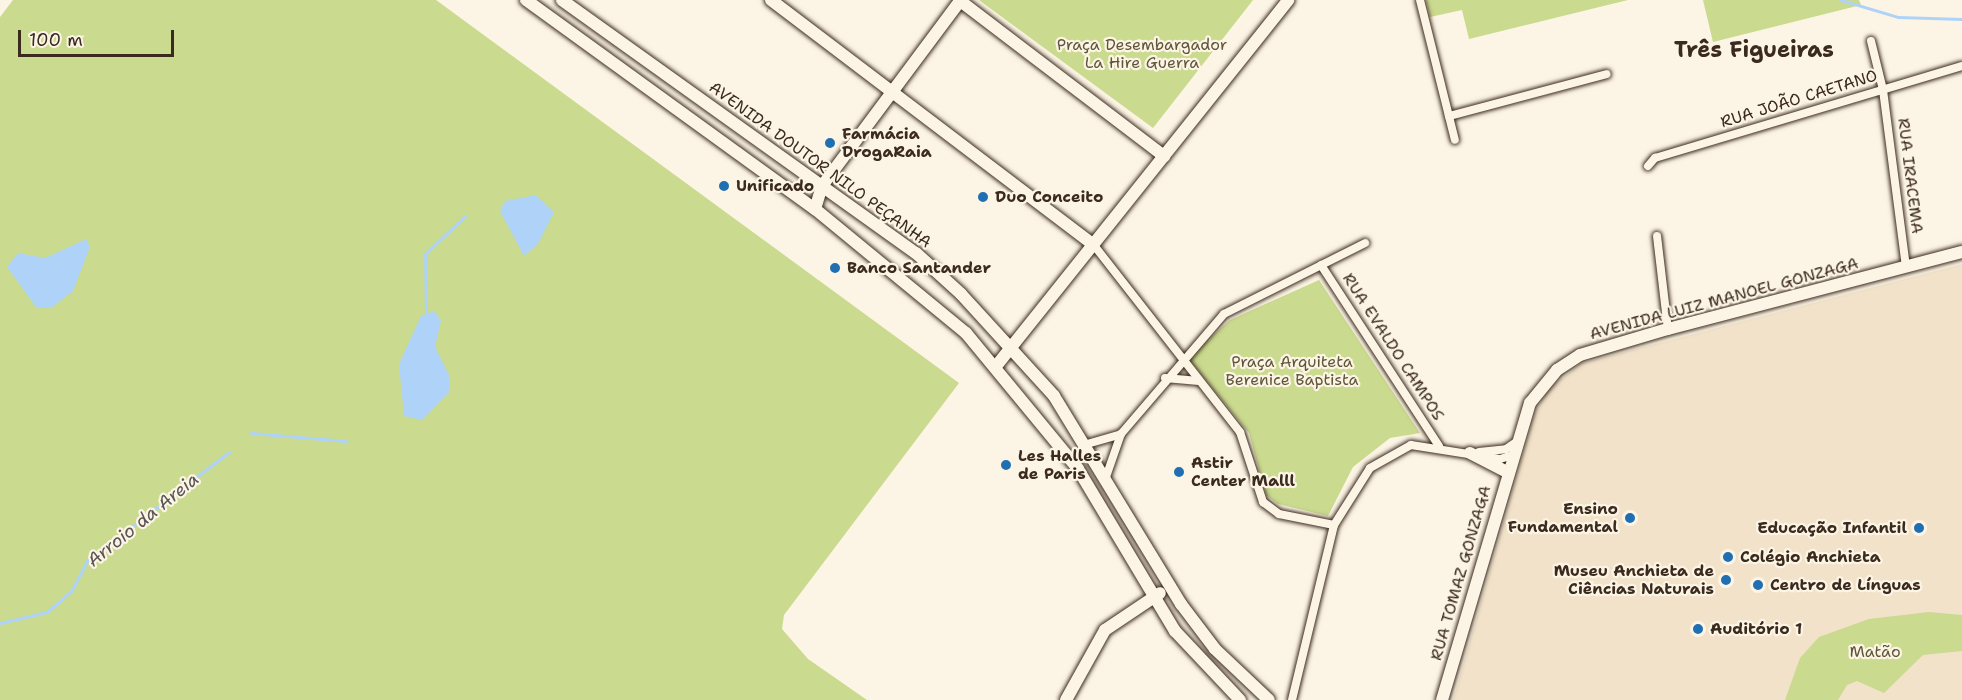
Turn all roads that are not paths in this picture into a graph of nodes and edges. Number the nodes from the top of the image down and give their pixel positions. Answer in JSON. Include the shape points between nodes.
{"nodes":[{"id":1,"x":526,"y":0,"type":"edge"},
{"id":2,"x":562,"y":0,"type":"edge"},
{"id":3,"x":771,"y":0,"type":"edge"},
{"id":4,"x":960,"y":0,"type":"edge"},
{"id":5,"x":1288,"y":0,"type":"edge"},
{"id":6,"x":1420,"y":0,"type":"edge"},
{"id":7,"x":1871,"y":41,"type":"dead end"},
{"id":8,"x":1962,"y":66,"type":"edge"},
{"id":9,"x":1607,"y":74,"type":"dead end"},
{"id":10,"x":893,"y":90,"type":"junction"},
{"id":11,"x":1883,"y":90,"type":"junction"},
{"id":12,"x":1449,"y":116,"type":"junction"},
{"id":13,"x":1455,"y":140,"type":"dead end"},
{"id":14,"x":1164,"y":156,"type":"junction"},
{"id":15,"x":1648,"y":166,"type":"dead end"},
{"id":16,"x":822,"y":186,"type":"junction"},
{"id":17,"x":816,"y":209,"type":"junction"},
{"id":18,"x":1657,"y":236,"type":"dead end"},
{"id":19,"x":1365,"y":243,"type":"dead end"},
{"id":20,"x":1093,"y":244,"type":"junction"},
{"id":21,"x":1962,"y":252,"type":"edge"},
{"id":22,"x":1321,"y":265,"type":"junction"},
{"id":23,"x":1906,"y":267,"type":"junction"},
{"id":24,"x":1668,"y":329,"type":"junction"},
{"id":25,"x":1012,"y":347,"type":"junction"},
{"id":26,"x":1181,"y":358,"type":"junction"},
{"id":27,"x":997,"y":365,"type":"junction"},
{"id":28,"x":1165,"y":378,"type":"junction"},
{"id":29,"x":1200,"y":381,"type":"junction"},
{"id":30,"x":1121,"y":434,"type":"junction"},
{"id":31,"x":1518,"y":441,"type":"junction"},
{"id":32,"x":1087,"y":444,"type":"junction"},
{"id":33,"x":1439,"y":446,"type":"junction"},
{"id":34,"x":1470,"y":453,"type":"junction"},
{"id":35,"x":1513,"y":455,"type":"junction"},
{"id":36,"x":1507,"y":472,"type":"junction"},
{"id":37,"x":1106,"y":477,"type":"junction"},
{"id":38,"x":1334,"y":525,"type":"junction"},
{"id":39,"x":1170,"y":586,"type":"junction"},
{"id":40,"x":1154,"y":597,"type":"junction"},
{"id":41,"x":1066,"y":700,"type":"edge"},
{"id":42,"x":1240,"y":700,"type":"edge"},
{"id":43,"x":1269,"y":700,"type":"edge"},
{"id":44,"x":1293,"y":700,"type":"edge"},
{"id":45,"x":1442,"y":700,"type":"edge"}],
"edges":[{"from":1,"to":17,"type":"street"},
{"from":2,"to":16,"type":"street","name":"AVENIDA DOUTOR NILO PEÇANHA"},
{"from":3,"to":10,"type":"street"},
{"from":4,"to":10,"type":"street"},
{"from":4,"to":14,"type":"street"},
{"from":5,"to":14,"type":"street"},
{"from":6,"to":12,"type":"street"},
{"from":7,"to":11,"type":"street","name":"RUA IRACEMA"},
{"from":8,"to":11,"type":"street","name":"RUA JOÃO CAETANO"},
{"from":9,"to":12,"type":"street"},
{"from":10,"to":16,"type":"street"},
{"from":10,"to":20,"type":"street"},
{"from":11,"to":15,"type":"street","name":"RUA JOÃO CAETANO","via":[[1655,158]]},
{"from":11,"to":23,"type":"street","name":"RUA IRACEMA"},
{"from":12,"to":13,"type":"street"},
{"from":14,"to":20,"type":"street"},
{"from":16,"to":17,"type":"street"},
{"from":16,"to":25,"type":"street","name":"AVENIDA DOUTOR NILO PEÇANHA","via":[[915,253]]},
{"from":17,"to":27,"type":"street","via":[[911,283]]},
{"from":18,"to":24,"type":"street"},
{"from":19,"to":22,"type":"street"},
{"from":20,"to":25,"type":"street"},
{"from":20,"to":26,"type":"street"},
{"from":21,"to":23,"type":"street","name":"AVENIDA LUIZ MANOEL GONZAGA"},
{"from":22,"to":26,"type":"street","via":[[1224,314]]},
{"from":22,"to":33,"type":"street","name":"RUA EVALDO CAMPOS"},
{"from":23,"to":24,"type":"street","name":"AVENIDA LUIZ MANOEL GONZAGA"},
{"from":24,"to":31,"type":"street","name":"AVENIDA LUIZ MANOEL GONZAGA","via":[[1580,355],[1557,370],[1530,403]]},
{"from":25,"to":27,"type":"street"},
{"from":25,"to":32,"type":"street","name":"AVENIDA DOUTOR NILO PEÇANHA"},
{"from":26,"to":28,"type":"street"},
{"from":26,"to":29,"type":"street"},
{"from":27,"to":40,"type":"street","via":[[1078,469]]},
{"from":28,"to":29,"type":"street"},
{"from":28,"to":30,"type":"street"},
{"from":29,"to":38,"type":"street","via":[[1246,441],[1254,487],[1263,502],[1279,513]]},
{"from":30,"to":32,"type":"street"},
{"from":30,"to":37,"type":"street"},
{"from":31,"to":34,"type":"street","via":[[1506,448]]},
{"from":31,"to":35,"type":"street","name":"AVENIDA LUIZ MANOEL GONZAGA"},
{"from":32,"to":37,"type":"street","name":"AVENIDA DOUTOR NILO PEÇANHA"},
{"from":33,"to":34,"type":"street"},
{"from":33,"to":38,"type":"street","via":[[1411,445],[1387,455],[1356,483]]},
{"from":34,"to":35,"type":"street"},
{"from":34,"to":36,"type":"street"},
{"from":35,"to":36,"type":"street","name":"RUA TOMAZ GONZAGA"},
{"from":36,"to":45,"type":"street","name":"RUA TOMAZ GONZAGA"},
{"from":37,"to":39,"type":"street","name":"AVENIDA DOUTOR NILO PEÇANHA"},
{"from":38,"to":44,"type":"street"},
{"from":39,"to":40,"type":"street"},
{"from":39,"to":43,"type":"street","name":"AVENIDA DOUTOR NILO PEÇANHA","via":[[1215,649]]},
{"from":40,"to":41,"type":"street","via":[[1105,630]]},
{"from":40,"to":42,"type":"street","via":[[1202,664]]}]}
